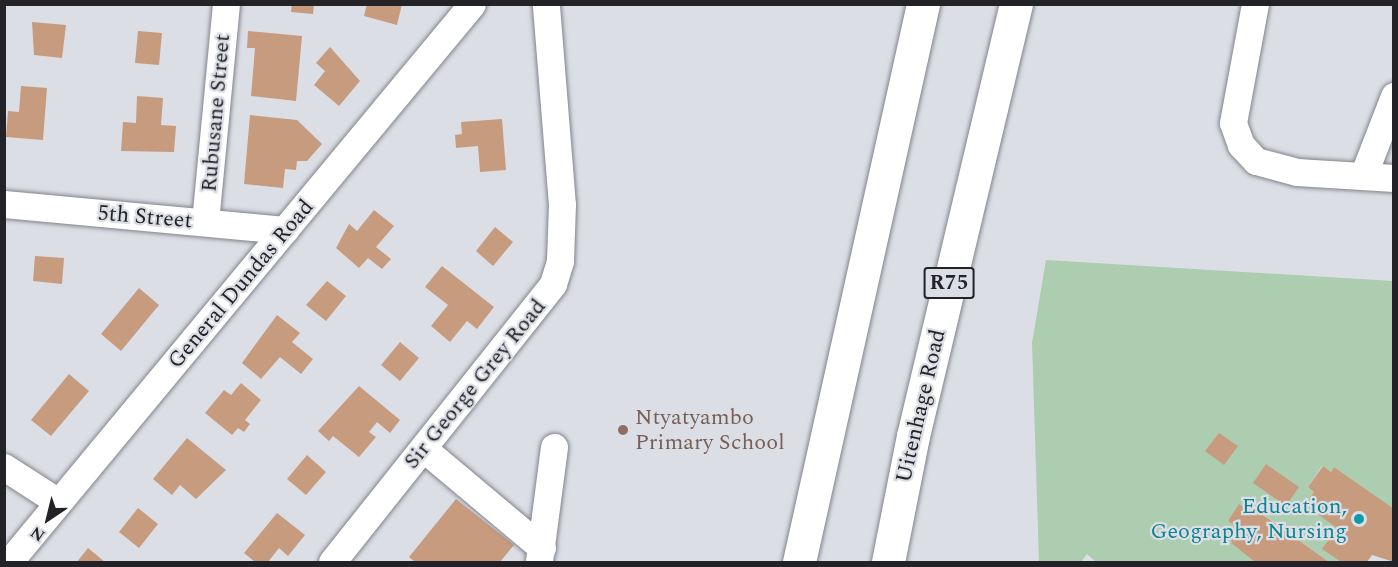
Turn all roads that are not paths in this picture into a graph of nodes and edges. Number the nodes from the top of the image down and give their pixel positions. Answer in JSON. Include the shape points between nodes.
{"nodes":[{"id":1,"x":226,"y":4,"type":"edge"},
{"id":2,"x":472,"y":4,"type":"edge"},
{"id":3,"x":546,"y":4,"type":"edge"},
{"id":4,"x":922,"y":4,"type":"edge"},
{"id":5,"x":1016,"y":4,"type":"edge"},
{"id":6,"x":1255,"y":4,"type":"edge"},
{"id":7,"x":1394,"y":96,"type":"edge"},
{"id":8,"x":1363,"y":176,"type":"junction"},
{"id":9,"x":1394,"y":178,"type":"edge"},
{"id":10,"x":4,"y":204,"type":"edge"},
{"id":11,"x":206,"y":222,"type":"junction"},
{"id":12,"x":285,"y":230,"type":"junction"},
{"id":13,"x":554,"y":447,"type":"dead end"},
{"id":14,"x":424,"y":449,"type":"junction"},
{"id":15,"x":4,"y":467,"type":"edge"},
{"id":16,"x":57,"y":501,"type":"junction"},
{"id":17,"x":541,"y":555,"type":"edge"},
{"id":18,"x":9,"y":562,"type":"edge"},
{"id":19,"x":332,"y":562,"type":"edge"},
{"id":20,"x":799,"y":562,"type":"edge"},
{"id":21,"x":888,"y":562,"type":"edge"}],
"edges":[{"from":1,"to":11,"type":"street","name":"Rubusane Street"},
{"from":2,"to":12,"type":"street","name":"General Dundas Road"},
{"from":3,"to":14,"type":"street","name":"Sir George Grey Road","via":[[562,205],[560,261],[539,307]]},
{"from":4,"to":20,"type":"main road"},
{"from":5,"to":21,"type":"main road","name":"Uitenhage Road","number":"R75","via":[[913,436]]},
{"from":6,"to":8,"type":"street","via":[[1233,123],[1241,145],[1256,160],[1298,172]]},
{"from":7,"to":8,"type":"street"},
{"from":8,"to":9,"type":"street"},
{"from":10,"to":11,"type":"street","name":"5th Street"},
{"from":11,"to":12,"type":"street","name":"5th Street"},
{"from":12,"to":16,"type":"street","name":"General Dundas Road"},
{"from":13,"to":17,"type":"street"},
{"from":14,"to":17,"type":"street"},
{"from":14,"to":19,"type":"street","name":"Sir George Grey Road"},
{"from":15,"to":16,"type":"street"},
{"from":16,"to":18,"type":"street","name":"General Dundas Road"}]}
